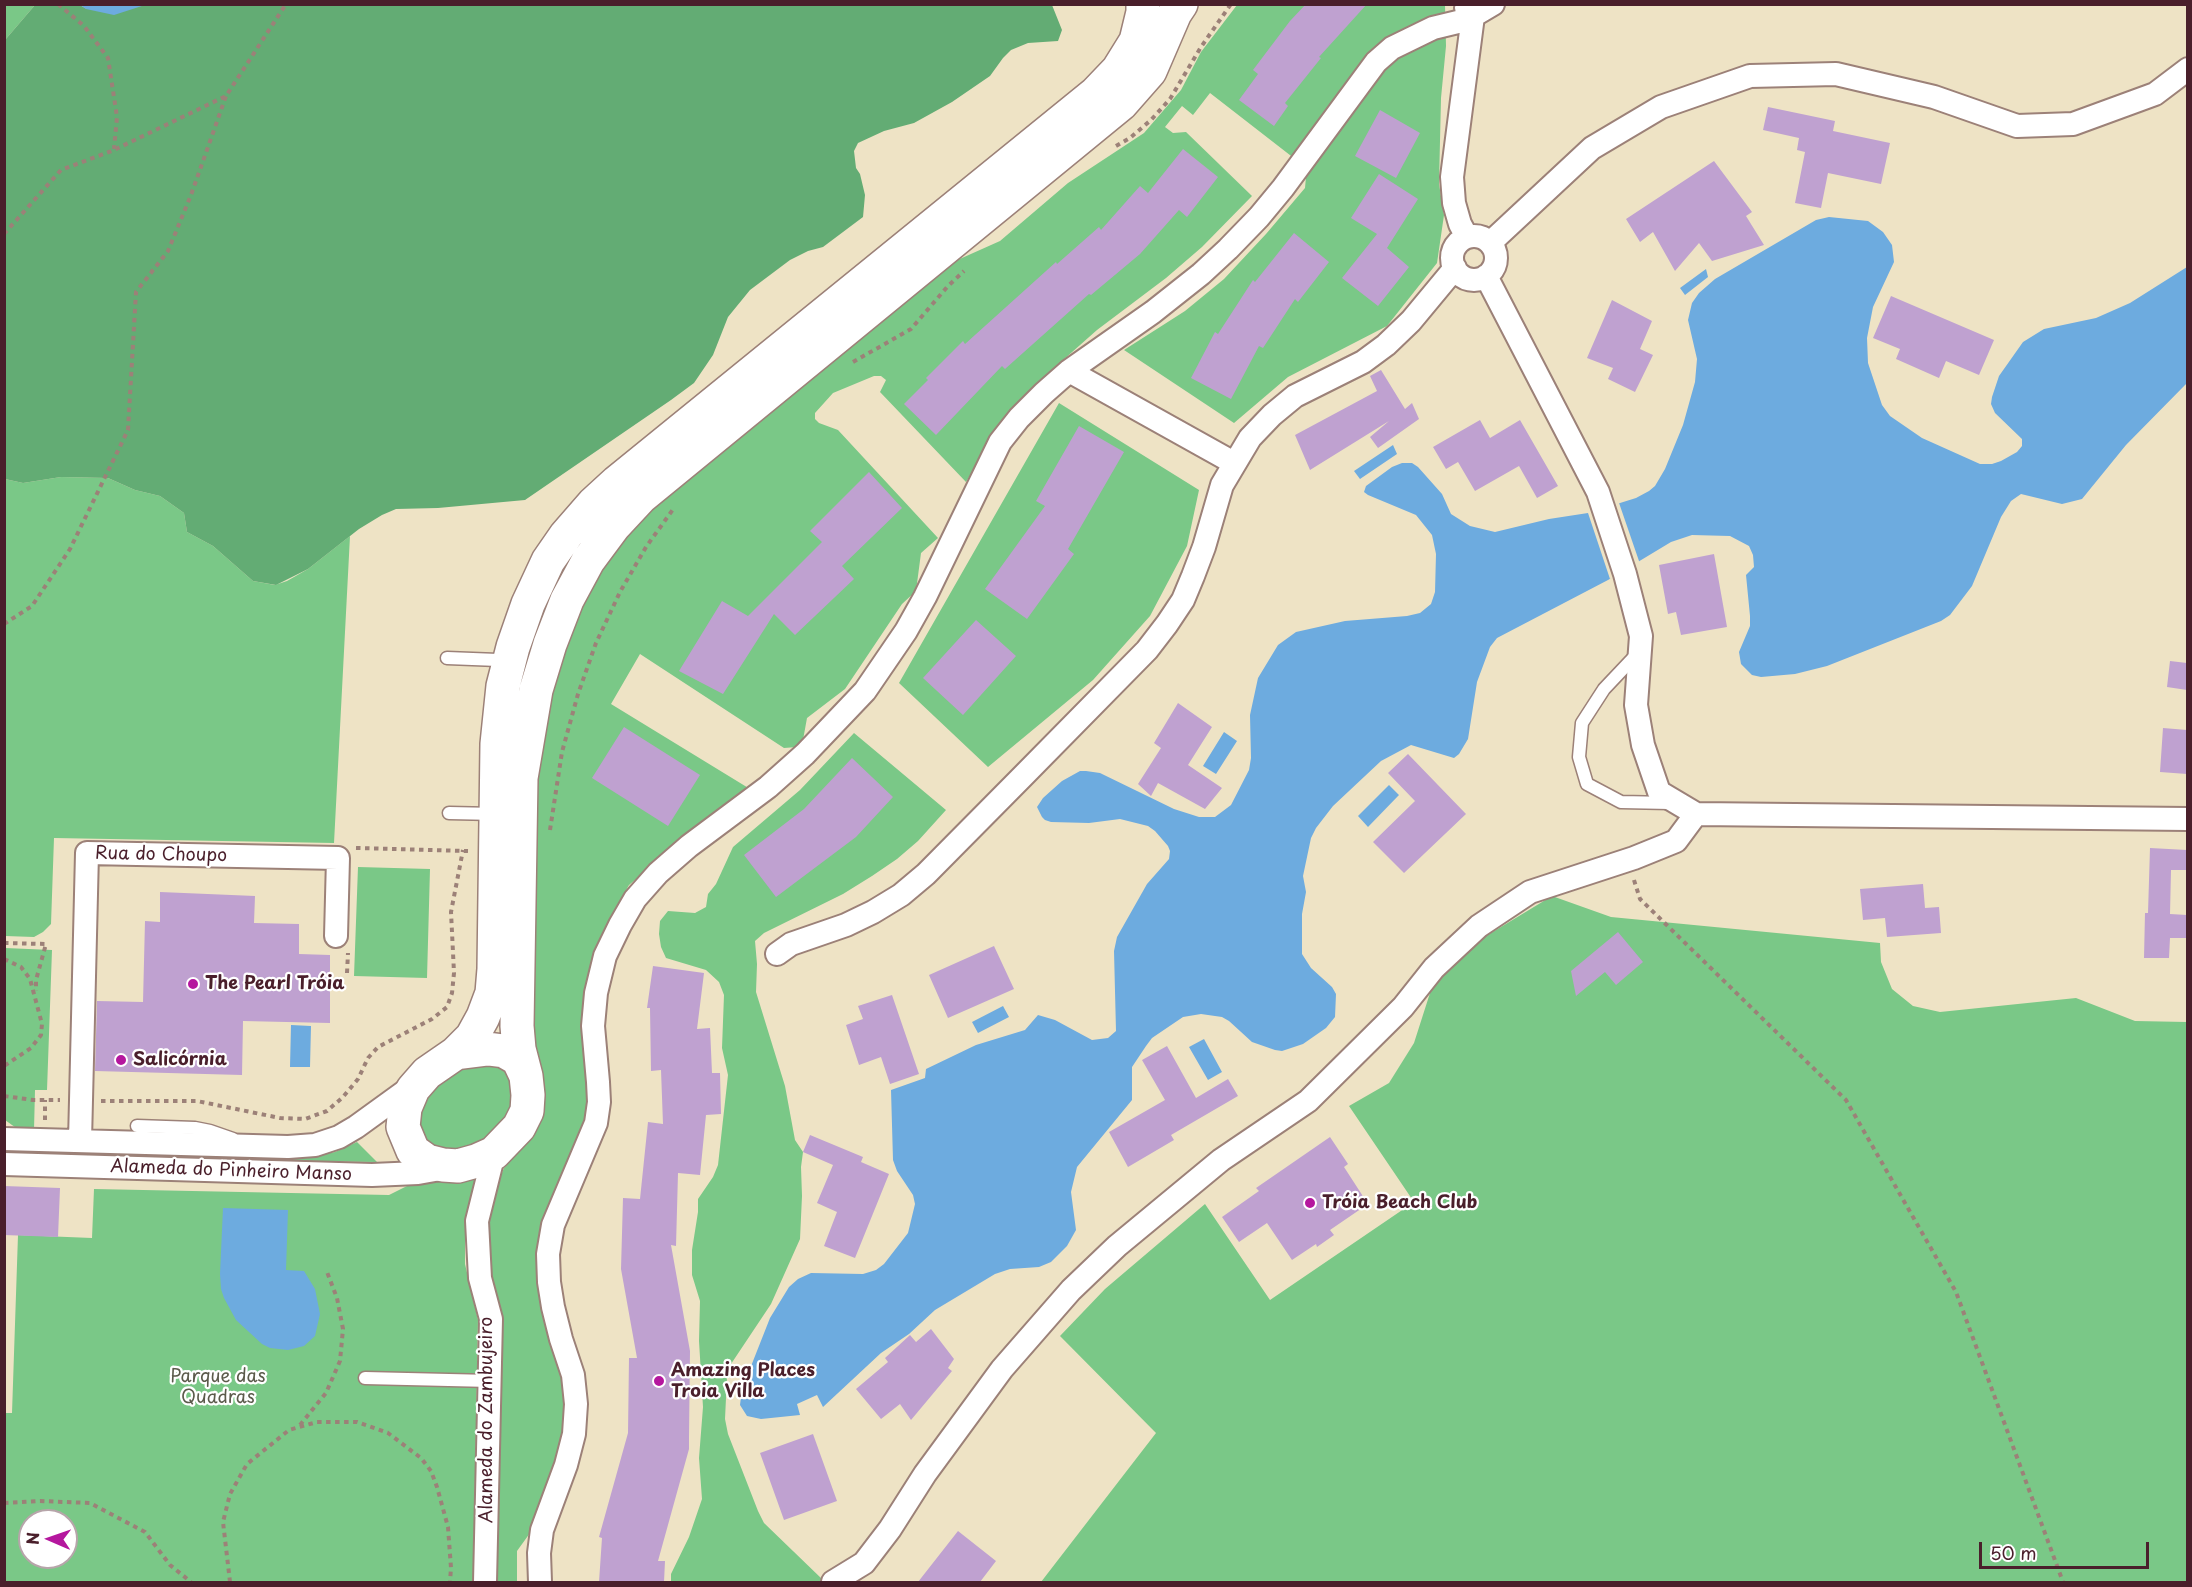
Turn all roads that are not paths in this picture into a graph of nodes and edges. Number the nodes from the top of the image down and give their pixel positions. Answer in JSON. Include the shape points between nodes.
{"nodes":[{"id":1,"x":1143,"y":4,"type":"edge"},
{"id":2,"x":1181,"y":4,"type":"edge"},
{"id":3,"x":1479,"y":8,"type":"edge"},
{"id":4,"x":2187,"y":69,"type":"edge"},
{"id":5,"x":1467,"y":237,"type":"junction"},
{"id":6,"x":1490,"y":243,"type":"junction"},
{"id":7,"x":1455,"y":268,"type":"junction"},
{"id":8,"x":1486,"y":276,"type":"junction"},
{"id":9,"x":1069,"y":371,"type":"junction"},
{"id":10,"x":1234,"y":463,"type":"junction"},
{"id":11,"x":1640,"y":652,"type":"junction"},
{"id":12,"x":447,"y":658,"type":"dead end"},
{"id":13,"x":509,"y":663,"type":"junction"},
{"id":14,"x":1686,"y":808,"type":"junction"},
{"id":15,"x":449,"y":813,"type":"dead end"},
{"id":16,"x":497,"y":814,"type":"junction"},
{"id":17,"x":2187,"y":819,"type":"edge"},
{"id":18,"x":342,"y":943,"type":"road end"},
{"id":19,"x":777,"y":954,"type":"dead end"},
{"id":20,"x":456,"y":1053,"type":"junction"},
{"id":21,"x":526,"y":1077,"type":"junction"},
{"id":22,"x":420,"y":1081,"type":"junction"},
{"id":23,"x":137,"y":1126,"type":"dead end"},
{"id":24,"x":4,"y":1139,"type":"edge"},
{"id":25,"x":80,"y":1141,"type":"junction"},
{"id":26,"x":269,"y":1146,"type":"junction"},
{"id":27,"x":494,"y":1153,"type":"junction"},
{"id":28,"x":4,"y":1164,"type":"edge"},
{"id":29,"x":458,"y":1166,"type":"junction"},
{"id":30,"x":364,"y":1378,"type":"dead end"},
{"id":31,"x":491,"y":1381,"type":"junction"},
{"id":32,"x":485,"y":1582,"type":"edge"},
{"id":33,"x":540,"y":1582,"type":"edge"},
{"id":34,"x":833,"y":1582,"type":"edge"}],
"edges":[{"from":1,"to":13,"type":"main road","via":[[1136,41],[1118,70],[1096,93],[593,504],[548,561],[528,604]]},
{"from":2,"to":21,"type":"main road","via":[[1150,71],[1121,104],[641,497],[588,561],[567,600],[546,656],[521,778],[517,1026]]},
{"from":3,"to":5,"type":"street","via":[[1452,177],[1454,203]]},
{"from":3,"to":9,"type":"street","via":[[1392,48],[1376,62],[1259,218],[1201,274]]},
{"from":4,"to":6,"type":"street","via":[[2155,94],[2073,124],[2017,126],[1934,97],[1836,74],[1750,76],[1661,107],[1592,148]]},
{"from":5,"to":6,"type":"street","via":[[1480,237]]},
{"from":5,"to":7,"type":"street","via":[[1453,251]]},
{"from":6,"to":8,"type":"street","via":[[1496,259],[1495,267]]},
{"from":7,"to":8,"type":"street","via":[[1467,279]]},
{"from":7,"to":10,"type":"street","via":[[1386,345],[1363,362],[1295,396],[1250,438]]},
{"from":8,"to":11,"type":"street","via":[[1598,492],[1625,574],[1641,636]]},
{"from":9,"to":10,"type":"street"},
{"from":9,"to":33,"type":"street","via":[[1018,418],[1000,442],[925,597],[865,690],[798,761],[658,873],[635,899],[605,956],[593,1026],[599,1092],[596,1123],[553,1225],[548,1254],[553,1307],[573,1375],[576,1404],[566,1465],[542,1530]]},
{"from":10,"to":19,"type":"street","via":[[1222,485],[1183,600],[1147,650],[909,888],[873,912],[791,944]]},
{"from":11,"to":14,"type":"street","via":[[1636,705],[1643,746],[1659,792]]},
{"from":11,"to":14,"type":"lane","via":[[1604,689],[1582,723],[1580,757],[1587,784],[1621,802]]},
{"from":12,"to":13,"type":"lane"},
{"from":13,"to":16,"type":"main road","via":[[497,744]]},
{"from":14,"to":17,"type":"street"},
{"from":14,"to":34,"type":"street","via":[[1676,841],[1530,892],[1479,926],[1308,1101],[1221,1160],[1117,1246],[1071,1290],[1002,1369],[864,1563]]},
{"from":15,"to":16,"type":"lane"},
{"from":16,"to":20,"type":"main road","via":[[492,993],[472,1037]]},
{"from":18,"to":25,"type":"street","name":"Rua do Choupo","via":[[338,858],[87,853]]},
{"from":20,"to":21,"type":"main road","via":[[488,1049],[504,1052],[518,1059]]},
{"from":20,"to":22,"type":"main road"},
{"from":21,"to":27,"type":"main road","via":[[527,1111]]},
{"from":22,"to":26,"type":"street","name":"Alameda do Pinheiro Manso","via":[[339,1137],[315,1144]]},
{"from":22,"to":29,"type":"main road","via":[[405,1108],[403,1127],[407,1139],[413,1151],[428,1161]]},
{"from":23,"to":26,"type":"lane","via":[[203,1129]]},
{"from":24,"to":25,"type":"street","name":"Alameda do Pinheiro Manso"},
{"from":25,"to":26,"type":"street","name":"Alameda do Pinheiro Manso"},
{"from":27,"to":29,"type":"main road"},
{"from":27,"to":31,"type":"street","name":"Alameda do Zambujeiro","via":[[477,1221],[480,1278],[491,1319]]},
{"from":28,"to":29,"type":"street","name":"Alameda do Pinheiro Manso","via":[[372,1175]]},
{"from":30,"to":31,"type":"lane"},
{"from":31,"to":32,"type":"street","name":"Alameda do Zambujeiro"}]}
